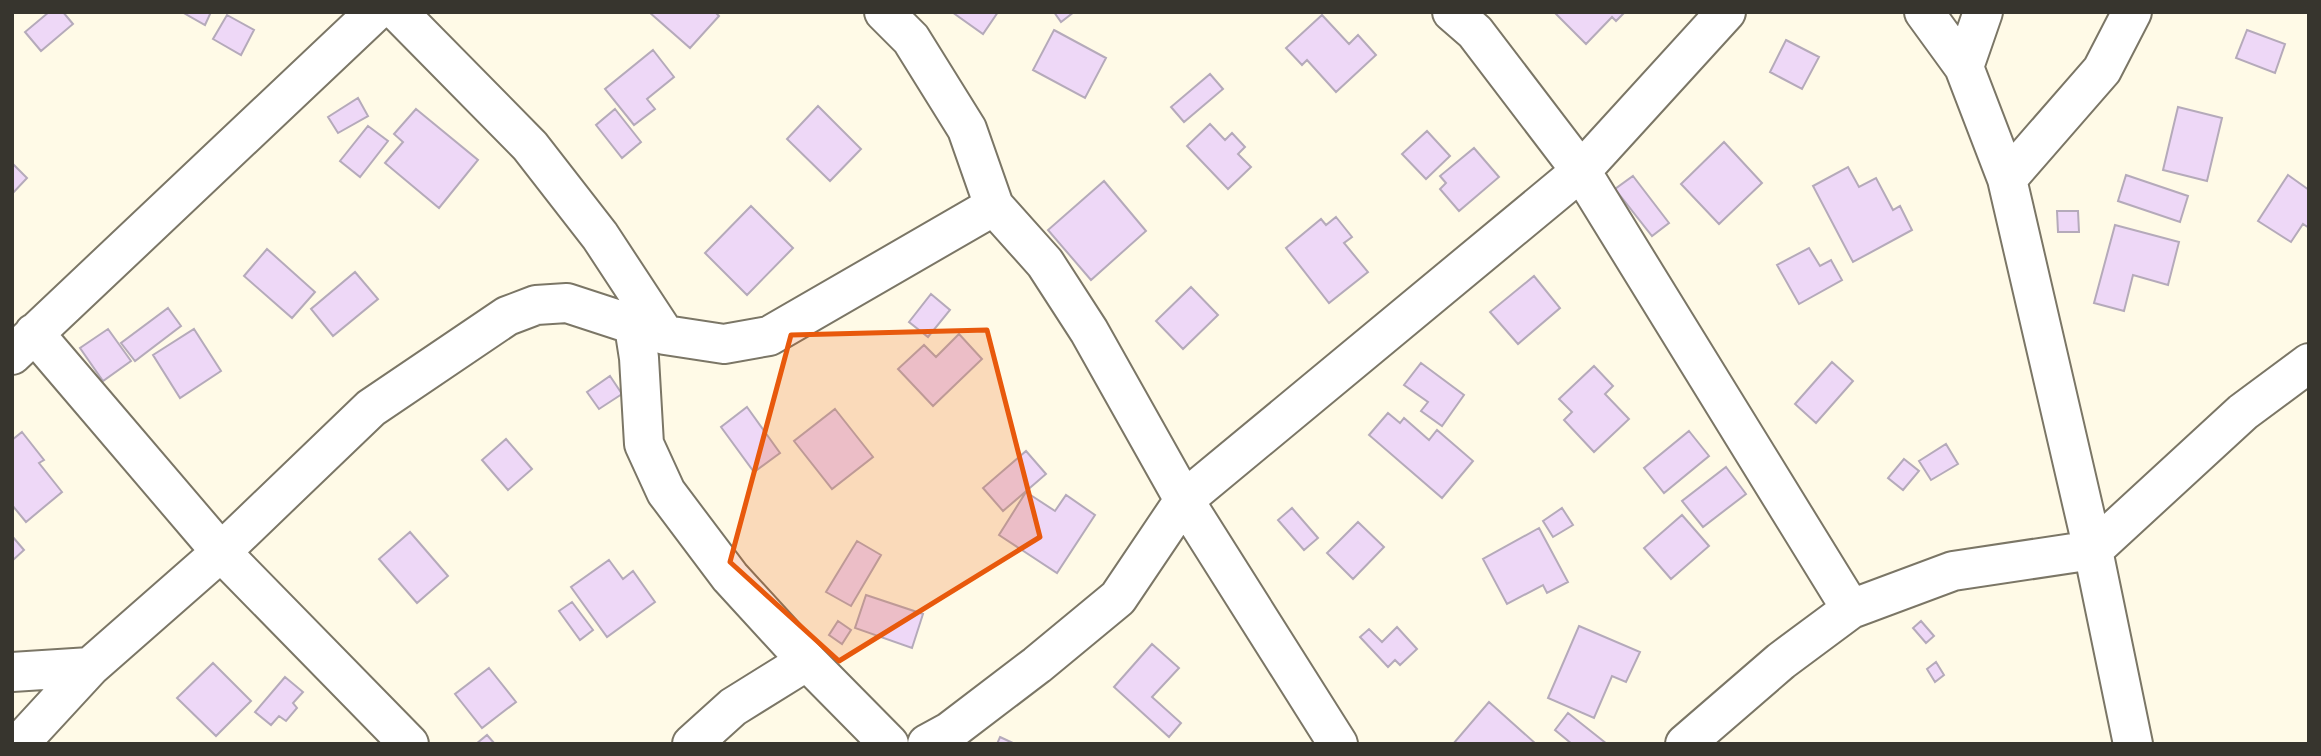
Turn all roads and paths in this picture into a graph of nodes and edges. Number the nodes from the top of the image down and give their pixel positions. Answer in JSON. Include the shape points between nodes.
{"nodes":[{"id":1,"x":375,"y":12,"type":"edge"},
{"id":2,"x":398,"y":12,"type":"edge"},
{"id":3,"x":884,"y":12,"type":"edge"},
{"id":4,"x":1452,"y":12,"type":"edge"},
{"id":5,"x":1726,"y":12,"type":"edge"},
{"id":6,"x":1924,"y":12,"type":"edge"},
{"id":7,"x":1983,"y":12,"type":"edge"},
{"id":8,"x":2132,"y":12,"type":"edge"},
{"id":9,"x":1964,"y":67,"type":"junction"},
{"id":10,"x":1581,"y":171,"type":"junction"},
{"id":11,"x":2007,"y":179,"type":"junction"},
{"id":12,"x":994,"y":206,"type":"junction"},
{"id":13,"x":649,"y":331,"type":"junction"},
{"id":14,"x":23,"y":344,"type":"edge"},
{"id":15,"x":2309,"y":363,"type":"edge"},
{"id":16,"x":1184,"y":500,"type":"junction"},
{"id":17,"x":2093,"y":550,"type":"junction"},
{"id":18,"x":221,"y":552,"type":"junction"},
{"id":19,"x":1851,"y":609,"type":"junction"},
{"id":20,"x":807,"y":661,"type":"junction"},
{"id":21,"x":90,"y":667,"type":"junction"},
{"id":22,"x":12,"y":672,"type":"edge"},
{"id":23,"x":19,"y":744,"type":"edge"},
{"id":24,"x":409,"y":744,"type":"edge"},
{"id":25,"x":692,"y":744,"type":"edge"},
{"id":26,"x":889,"y":744,"type":"edge"},
{"id":27,"x":928,"y":744,"type":"edge"},
{"id":28,"x":1338,"y":744,"type":"edge"},
{"id":29,"x":1685,"y":744,"type":"edge"},
{"id":30,"x":2133,"y":744,"type":"edge"}],
"edges":[{"from":1,"to":14,"type":"street"},
{"from":2,"to":13,"type":"street","via":[[530,146],[600,236]]},
{"from":3,"to":12,"type":"street","via":[[911,39],[967,129]]},
{"from":4,"to":10,"type":"street","via":[[1475,32]]},
{"from":5,"to":10,"type":"street"},
{"from":6,"to":9,"type":"street"},
{"from":7,"to":9,"type":"street"},
{"from":8,"to":11,"type":"street","via":[[2102,71]]},
{"from":9,"to":11,"type":"street"},
{"from":10,"to":16,"type":"street"},
{"from":10,"to":19,"type":"street"},
{"from":11,"to":17,"type":"street"},
{"from":12,"to":13,"type":"street","via":[[769,336],[724,345]]},
{"from":12,"to":16,"type":"street","via":[[1045,263],[1082,319]]},
{"from":13,"to":18,"type":"street","via":[[567,303],[536,305],[508,316],[371,408]]},
{"from":13,"to":20,"type":"street","via":[[639,358],[644,444],[666,492],[730,577]]},
{"from":14,"to":18,"type":"street"},
{"from":15,"to":17,"type":"street","via":[[2243,412]]},
{"from":16,"to":27,"type":"street","via":[[1118,598]]},
{"from":16,"to":28,"type":"street"},
{"from":17,"to":19,"type":"street","via":[[1953,571]]},
{"from":17,"to":30,"type":"street"},
{"from":18,"to":21,"type":"street"},
{"from":18,"to":24,"type":"street"},
{"from":19,"to":29,"type":"street","via":[[1781,661]]},
{"from":20,"to":25,"type":"street","via":[[733,707]]},
{"from":20,"to":26,"type":"street"},
{"from":21,"to":22,"type":"street"},
{"from":21,"to":23,"type":"street"}]}
